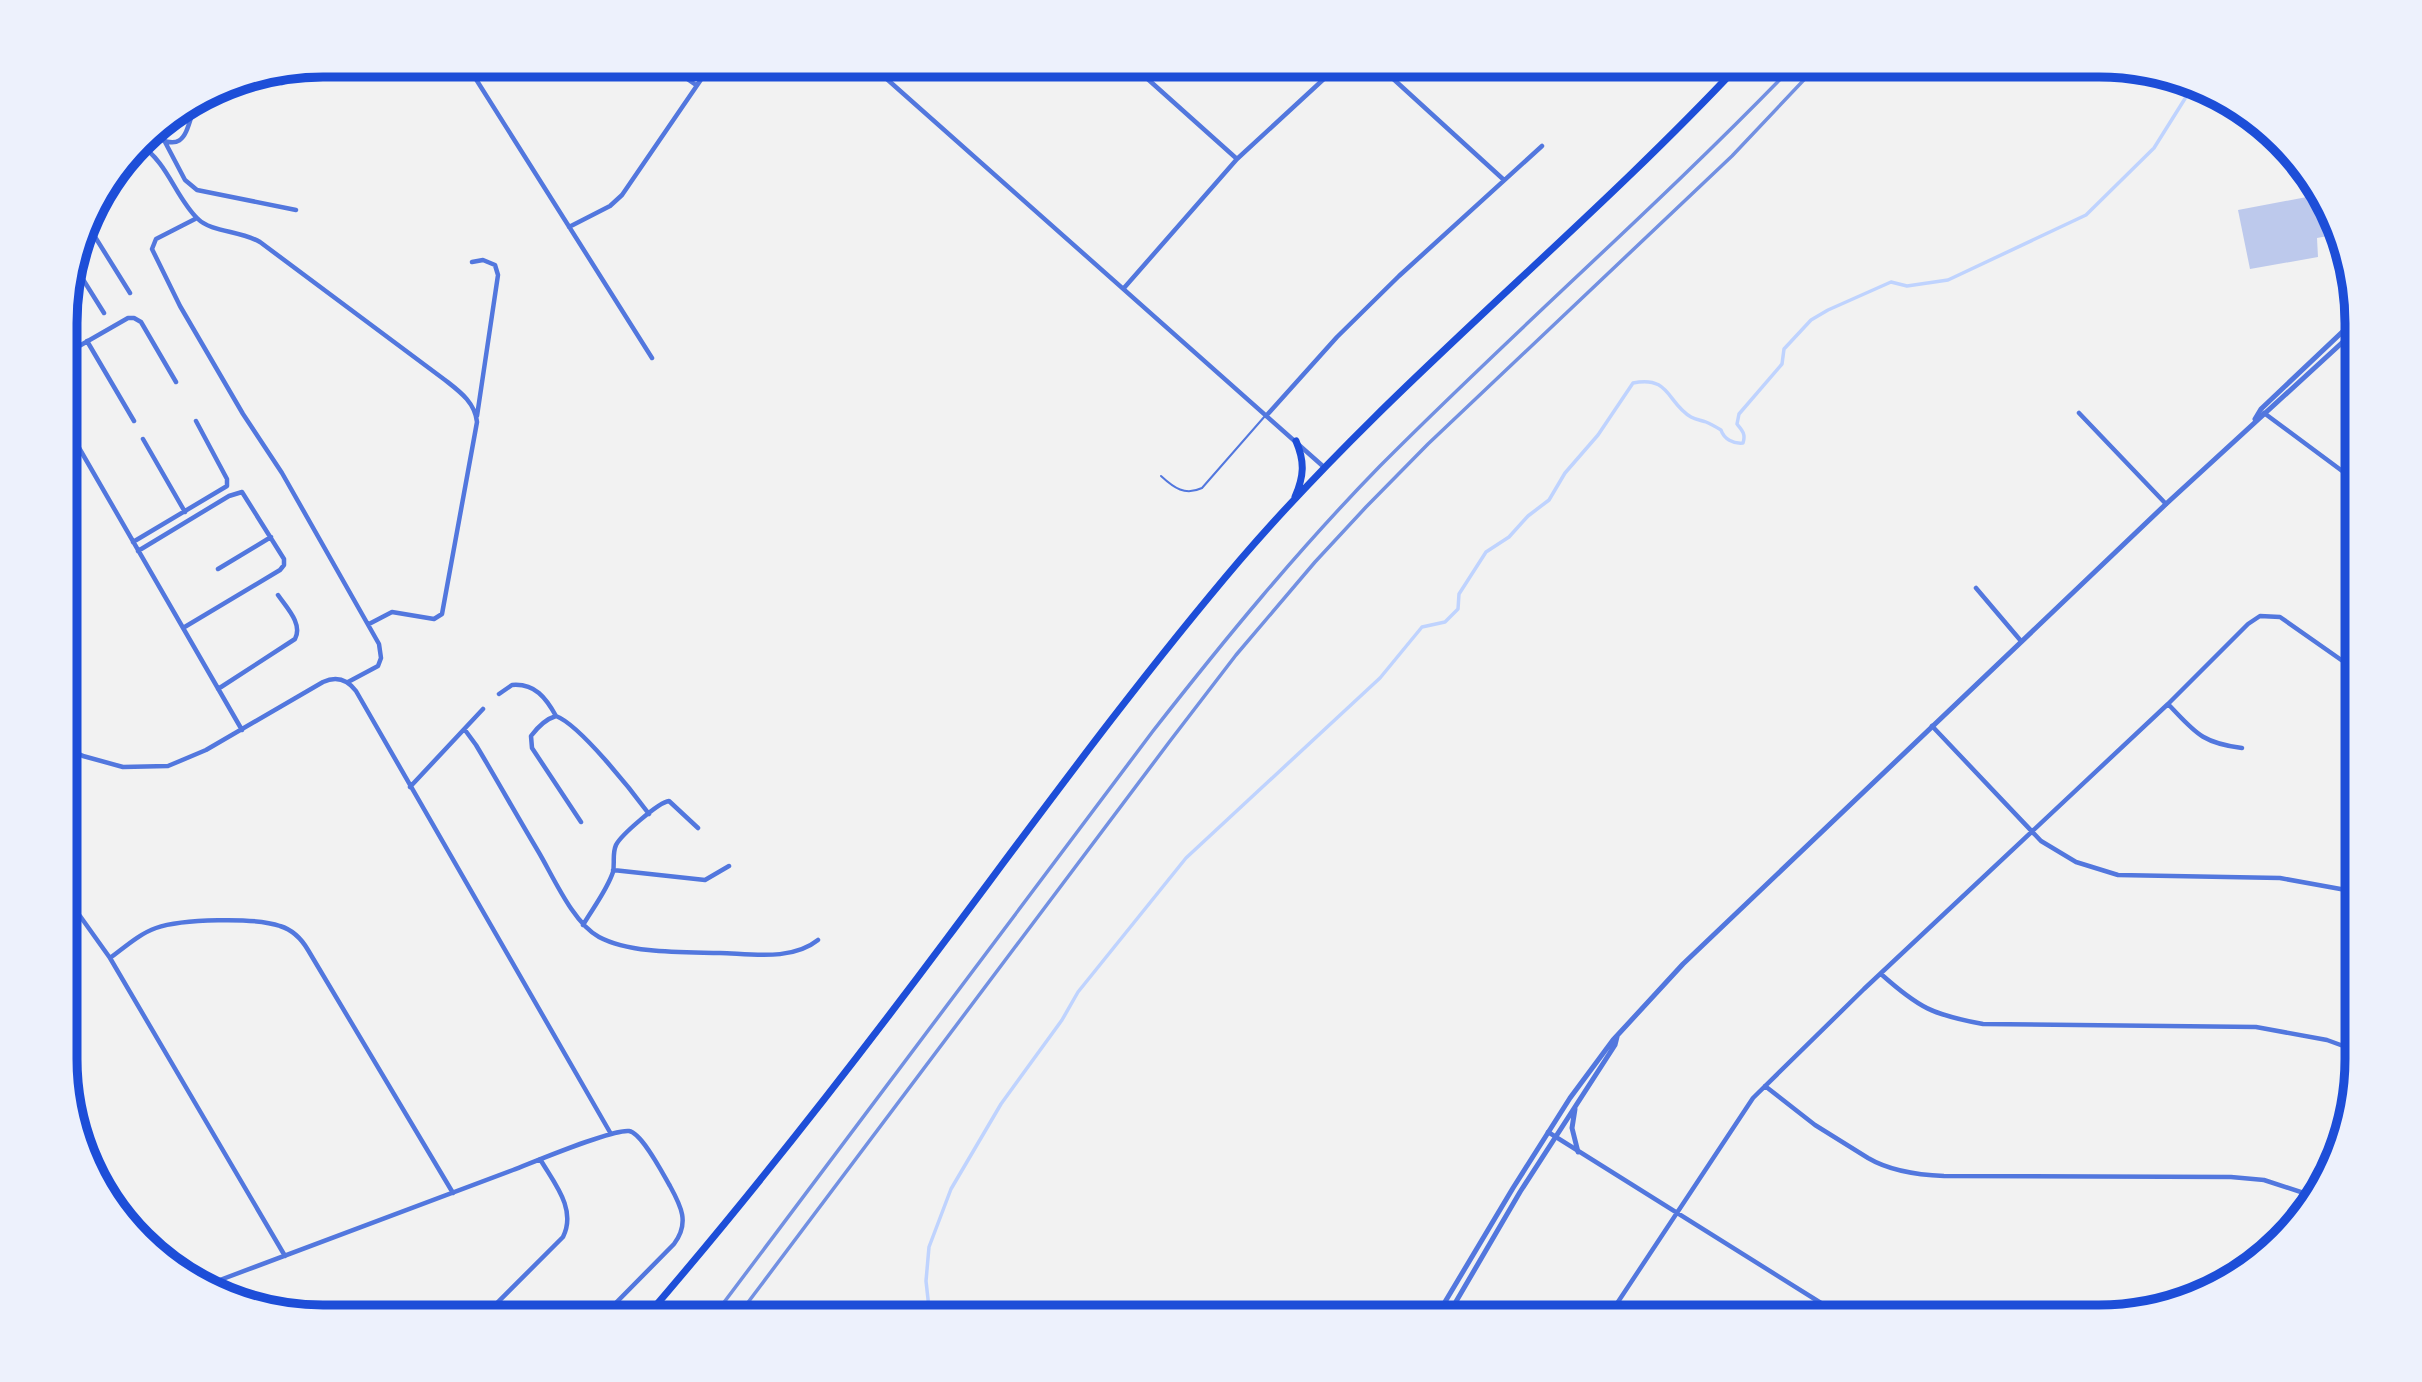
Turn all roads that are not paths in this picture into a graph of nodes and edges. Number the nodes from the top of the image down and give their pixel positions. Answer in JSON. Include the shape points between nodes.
{"nodes":[{"id":1,"x":1326,"y":77,"type":"edge"},
{"id":2,"x":1392,"y":77,"type":"edge"},
{"id":3,"x":1727,"y":77,"type":"edge"},
{"id":4,"x":475,"y":78,"type":"edge"},
{"id":5,"x":685,"y":78,"type":"edge"},
{"id":6,"x":702,"y":78,"type":"edge"},
{"id":7,"x":885,"y":78,"type":"edge"},
{"id":8,"x":1146,"y":78,"type":"edge"},
{"id":9,"x":696,"y":86,"type":"junction"},
{"id":10,"x":193,"y":114,"type":"edge"},
{"id":11,"x":160,"y":139,"type":"edge"},
{"id":12,"x":165,"y":142,"type":"junction"},
{"id":13,"x":1542,"y":146,"type":"dead end"},
{"id":14,"x":147,"y":151,"type":"edge"},
{"id":15,"x":1237,"y":159,"type":"junction"},
{"id":16,"x":1504,"y":180,"type":"junction"},
{"id":17,"x":296,"y":210,"type":"dead end"},
{"id":18,"x":197,"y":218,"type":"junction"},
{"id":19,"x":569,"y":227,"type":"junction"},
{"id":20,"x":94,"y":235,"type":"edge"},
{"id":21,"x":472,"y":262,"type":"dead end"},
{"id":22,"x":82,"y":277,"type":"edge"},
{"id":23,"x":1124,"y":288,"type":"junction"},
{"id":24,"x":130,"y":293,"type":"dead end"},
{"id":25,"x":104,"y":313,"type":"dead end"},
{"id":26,"x":2344,"y":331,"type":"edge"},
{"id":27,"x":2344,"y":340,"type":"edge"},
{"id":28,"x":87,"y":341,"type":"junction"},
{"id":29,"x":77,"y":347,"type":"edge"},
{"id":30,"x":652,"y":358,"type":"dead end"},
{"id":31,"x":176,"y":382,"type":"dead end"},
{"id":32,"x":2263,"y":412,"type":"junction"},
{"id":33,"x":2079,"y":413,"type":"dead end"},
{"id":34,"x":1266,"y":416,"type":"junction"},
{"id":35,"x":477,"y":417,"type":"junction"},
{"id":36,"x":134,"y":421,"type":"dead end"},
{"id":37,"x":196,"y":421,"type":"dead end"},
{"id":38,"x":143,"y":439,"type":"dead end"},
{"id":39,"x":1296,"y":441,"type":"junction"},
{"id":40,"x":77,"y":444,"type":"edge"},
{"id":41,"x":1325,"y":468,"type":"junction"},
{"id":42,"x":2344,"y":472,"type":"edge"},
{"id":43,"x":1161,"y":476,"type":"dead end"},
{"id":44,"x":1292,"y":504,"type":"junction"},
{"id":45,"x":2166,"y":504,"type":"junction"},
{"id":46,"x":185,"y":512,"type":"junction"},
{"id":47,"x":271,"y":537,"type":"junction"},
{"id":48,"x":133,"y":542,"type":"junction"},
{"id":49,"x":138,"y":551,"type":"junction"},
{"id":50,"x":218,"y":569,"type":"dead end"},
{"id":51,"x":1976,"y":588,"type":"dead end"},
{"id":52,"x":278,"y":595,"type":"dead end"},
{"id":53,"x":369,"y":624,"type":"junction"},
{"id":54,"x":183,"y":628,"type":"junction"},
{"id":55,"x":2021,"y":641,"type":"junction"},
{"id":56,"x":2344,"y":662,"type":"edge"},
{"id":57,"x":348,"y":682,"type":"junction"},
{"id":58,"x":218,"y":689,"type":"junction"},
{"id":59,"x":499,"y":694,"type":"dead end"},
{"id":60,"x":2168,"y":704,"type":"junction"},
{"id":61,"x":483,"y":709,"type":"dead end"},
{"id":62,"x":556,"y":716,"type":"junction"},
{"id":63,"x":1932,"y":726,"type":"junction"},
{"id":64,"x":242,"y":730,"type":"junction"},
{"id":65,"x":465,"y":730,"type":"junction"},
{"id":66,"x":2242,"y":748,"type":"dead end"},
{"id":67,"x":77,"y":753,"type":"edge"},
{"id":68,"x":410,"y":787,"type":"junction"},
{"id":69,"x":649,"y":814,"type":"junction"},
{"id":70,"x":581,"y":822,"type":"dead end"},
{"id":71,"x":698,"y":828,"type":"dead end"},
{"id":72,"x":2032,"y":832,"type":"junction"},
{"id":73,"x":729,"y":866,"type":"dead end"},
{"id":74,"x":613,"y":870,"type":"junction"},
{"id":75,"x":2345,"y":890,"type":"edge"},
{"id":76,"x":77,"y":913,"type":"edge"},
{"id":77,"x":583,"y":925,"type":"junction"},
{"id":78,"x":818,"y":940,"type":"dead end"},
{"id":79,"x":110,"y":958,"type":"junction"},
{"id":80,"x":1881,"y":974,"type":"junction"},
{"id":81,"x":1617,"y":1037,"type":"junction"},
{"id":82,"x":2345,"y":1047,"type":"edge"},
{"id":83,"x":1765,"y":1086,"type":"junction"},
{"id":84,"x":1576,"y":1103,"type":"junction"},
{"id":85,"x":1548,"y":1132,"type":"junction"},
{"id":86,"x":611,"y":1134,"type":"junction"},
{"id":87,"x":1555,"y":1136,"type":"junction"},
{"id":88,"x":1578,"y":1152,"type":"junction"},
{"id":89,"x":540,"y":1159,"type":"junction"},
{"id":90,"x":453,"y":1193,"type":"junction"},
{"id":91,"x":2305,"y":1194,"type":"edge"},
{"id":92,"x":1675,"y":1214,"type":"junction"},
{"id":93,"x":285,"y":1256,"type":"junction"},
{"id":94,"x":217,"y":1281,"type":"edge"},
{"id":95,"x":1444,"y":1304,"type":"edge"},
{"id":96,"x":1455,"y":1304,"type":"edge"},
{"id":97,"x":1616,"y":1304,"type":"edge"},
{"id":98,"x":1823,"y":1304,"type":"edge"},
{"id":99,"x":495,"y":1305,"type":"edge"},
{"id":100,"x":614,"y":1305,"type":"edge"},
{"id":101,"x":656,"y":1305,"type":"edge"}],
"edges":[{"from":1,"to":15,"type":"street"},
{"from":2,"to":16,"type":"street"},
{"from":3,"to":41,"type":"main road"},
{"from":4,"to":19,"type":"street"},
{"from":5,"to":9,"type":"street"},
{"from":6,"to":9,"type":"street"},
{"from":7,"to":23,"type":"street"},
{"from":8,"to":15,"type":"street"},
{"from":9,"to":19,"type":"street","via":[[617,201]]},
{"from":10,"to":12,"type":"street","via":[[186,135]]},
{"from":11,"to":12,"type":"street"},
{"from":12,"to":17,"type":"street","via":[[185,180],[197,190]]},
{"from":13,"to":16,"type":"street"},
{"from":14,"to":18,"type":"street"},
{"from":15,"to":23,"type":"street"},
{"from":16,"to":34,"type":"street","via":[[1364,311]]},
{"from":18,"to":35,"type":"street","via":[[260,242],[458,390]]},
{"from":18,"to":53,"type":"street","via":[[156,239],[154,255]]},
{"from":19,"to":30,"type":"street"},
{"from":20,"to":24,"type":"street"},
{"from":21,"to":35,"type":"street","via":[[495,265],[498,275]]},
{"from":22,"to":25,"type":"street"},
{"from":23,"to":34,"type":"street"},
{"from":26,"to":32,"type":"street"},
{"from":27,"to":32,"type":"street"},
{"from":28,"to":29,"type":"street"},
{"from":28,"to":31,"type":"street","via":[[128,318],[138,319]]},
{"from":28,"to":36,"type":"street"},
{"from":32,"to":42,"type":"street"},
{"from":32,"to":45,"type":"street"},
{"from":33,"to":45,"type":"street"},
{"from":34,"to":39,"type":"street"},
{"from":34,"to":43,"type":"lane","via":[[1202,488],[1183,492]]},
{"from":35,"to":53,"type":"street","via":[[442,614],[434,620],[393,612]]},
{"from":37,"to":46,"type":"street","via":[[227,483]]},
{"from":38,"to":46,"type":"street"},
{"from":39,"to":41,"type":"street"},
{"from":39,"to":44,"type":"main road","via":[[1304,469]]},
{"from":40,"to":48,"type":"street"},
{"from":41,"to":44,"type":"main road"},
{"from":44,"to":101,"type":"main road","via":[[1170,647],[820,1105]]},
{"from":45,"to":55,"type":"street"},
{"from":46,"to":48,"type":"street"},
{"from":47,"to":49,"type":"street","via":[[246,494],[240,492]]},
{"from":47,"to":50,"type":"street"},
{"from":47,"to":54,"type":"street","via":[[284,559],[283,567]]},
{"from":48,"to":49,"type":"street"},
{"from":49,"to":54,"type":"street"},
{"from":51,"to":55,"type":"street"},
{"from":52,"to":58,"type":"street","via":[[298,628],[295,639]]},
{"from":53,"to":57,"type":"street","via":[[380,648],[379,662]]},
{"from":54,"to":58,"type":"street"},
{"from":55,"to":63,"type":"street"},
{"from":56,"to":60,"type":"street","via":[[2288,621],[2267,615],[2248,624]]},
{"from":57,"to":64,"type":"street","via":[[328,679]]},
{"from":57,"to":68,"type":"street"},
{"from":58,"to":64,"type":"street"},
{"from":59,"to":62,"type":"street","via":[[512,685],[529,687],[545,697]]},
{"from":60,"to":66,"type":"street","via":[[2203,738]]},
{"from":60,"to":72,"type":"street"},
{"from":61,"to":65,"type":"street"},
{"from":62,"to":69,"type":"street","via":[[593,748]]},
{"from":62,"to":70,"type":"street","via":[[534,731],[532,748]]},
{"from":63,"to":72,"type":"street"},
{"from":63,"to":81,"type":"street","via":[[1683,964]]},
{"from":64,"to":67,"type":"street","via":[[186,760],[153,768],[123,767]]},
{"from":65,"to":68,"type":"street"},
{"from":65,"to":77,"type":"street"},
{"from":68,"to":86,"type":"street"},
{"from":69,"to":71,"type":"street","via":[[669,801]]},
{"from":69,"to":74,"type":"street","via":[[620,839],[613,853]]},
{"from":72,"to":75,"type":"street","via":[[2076,862],[2119,875],[2280,878]]},
{"from":72,"to":80,"type":"street"},
{"from":73,"to":74,"type":"street","via":[[701,880]]},
{"from":74,"to":77,"type":"street"},
{"from":76,"to":79,"type":"street"},
{"from":77,"to":78,"type":"street","via":[[605,940],[658,950],[782,954]]},
{"from":79,"to":90,"type":"street","via":[[146,932],[169,924],[254,921],[290,930],[303,941]]},
{"from":79,"to":93,"type":"street"},
{"from":80,"to":82,"type":"street","via":[[1922,1007],[1983,1024],[2256,1027]]},
{"from":80,"to":83,"type":"street"},
{"from":81,"to":84,"type":"street"},
{"from":81,"to":85,"type":"street"},
{"from":83,"to":91,"type":"street","via":[[1876,1163],[1909,1173],[2231,1177],[2264,1180]]},
{"from":83,"to":92,"type":"street","via":[[1745,1107]]},
{"from":84,"to":87,"type":"street"},
{"from":84,"to":88,"type":"street","via":[[1572,1128]]},
{"from":85,"to":87,"type":"street"},
{"from":85,"to":95,"type":"street"},
{"from":86,"to":89,"type":"street"},
{"from":86,"to":100,"type":"street","via":[[627,1131],[638,1136],[681,1205],[684,1222],[674,1244]]},
{"from":87,"to":88,"type":"street"},
{"from":87,"to":96,"type":"street"},
{"from":88,"to":92,"type":"street"},
{"from":89,"to":90,"type":"street"},
{"from":89,"to":99,"type":"street","via":[[564,1201],[567,1228]]},
{"from":90,"to":93,"type":"street"},
{"from":92,"to":97,"type":"street"},
{"from":92,"to":98,"type":"street"},
{"from":93,"to":94,"type":"street"}]}
